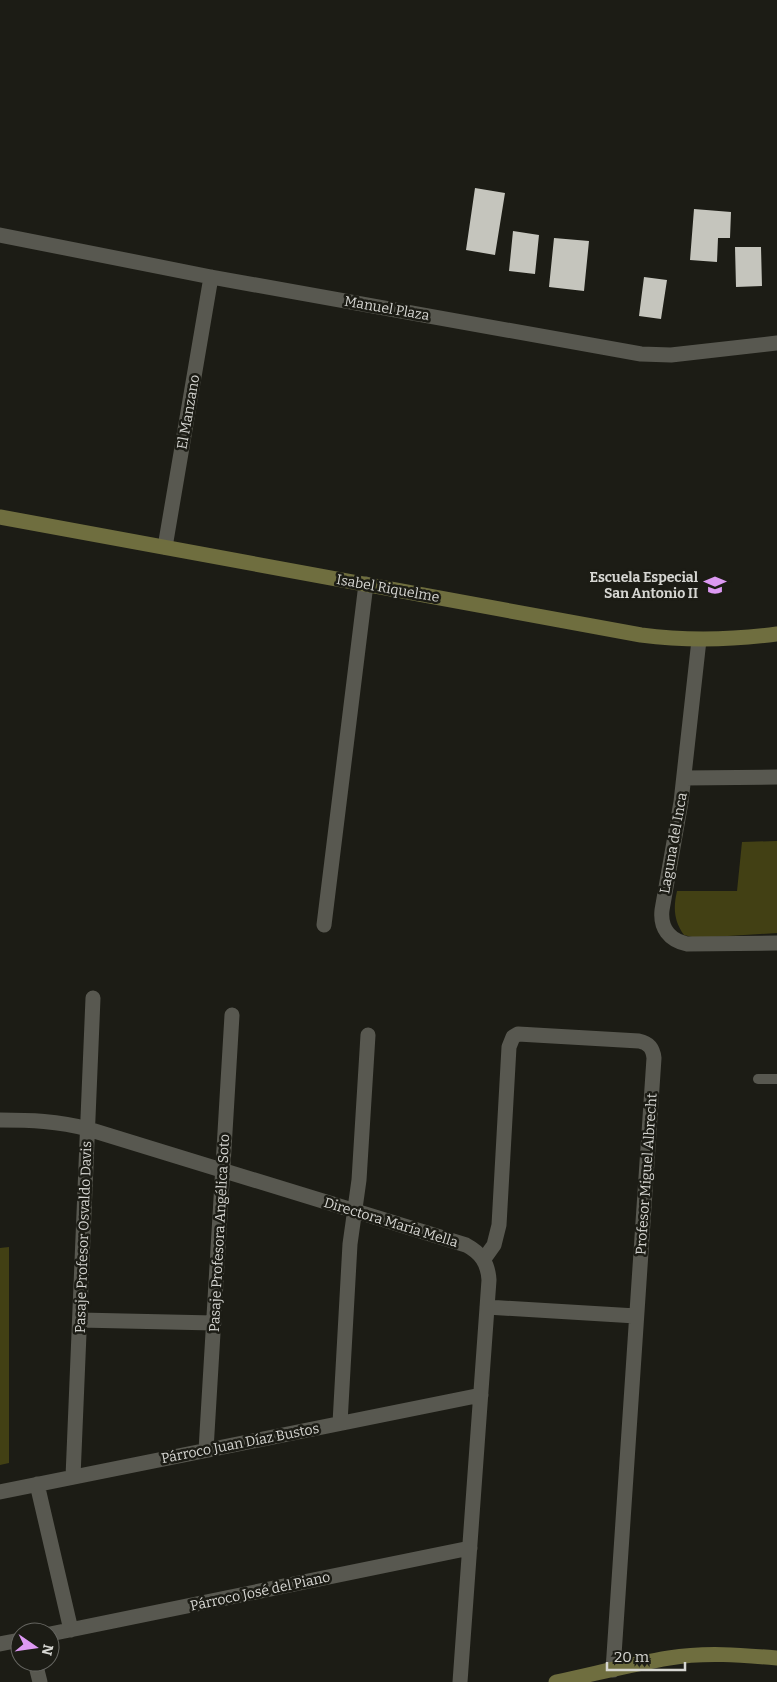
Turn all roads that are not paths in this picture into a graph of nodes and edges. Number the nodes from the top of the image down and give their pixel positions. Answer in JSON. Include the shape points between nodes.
{"nodes":[{"id":1,"x":0,"y":235,"type":"edge"},
{"id":2,"x":211,"y":277,"type":"junction"},
{"id":3,"x":777,"y":343,"type":"edge"},
{"id":4,"x":0,"y":517,"type":"edge"},
{"id":5,"x":165,"y":547,"type":"junction"},
{"id":6,"x":366,"y":584,"type":"junction"},
{"id":7,"x":777,"y":634,"type":"edge"},
{"id":8,"x":699,"y":640,"type":"junction"},
{"id":9,"x":777,"y":777,"type":"edge"},
{"id":10,"x":684,"y":778,"type":"junction"},
{"id":11,"x":324,"y":925,"type":"dead end"},
{"id":12,"x":777,"y":943,"type":"edge"},
{"id":13,"x":94,"y":998,"type":"dead end"},
{"id":14,"x":232,"y":1015,"type":"dead end"},
{"id":15,"x":368,"y":1035,"type":"dead end"},
{"id":16,"x":758,"y":1079,"type":"dead end"},
{"id":17,"x":777,"y":1079,"type":"edge"},
{"id":18,"x":0,"y":1120,"type":"edge"},
{"id":19,"x":88,"y":1129,"type":"junction"},
{"id":20,"x":223,"y":1170,"type":"junction"},
{"id":21,"x":355,"y":1210,"type":"junction"},
{"id":22,"x":484,"y":1259,"type":"junction"},
{"id":23,"x":487,"y":1308,"type":"junction"},
{"id":24,"x":636,"y":1316,"type":"junction"},
{"id":25,"x":80,"y":1320,"type":"junction"},
{"id":26,"x":214,"y":1323,"type":"junction"},
{"id":27,"x":481,"y":1395,"type":"junction"},
{"id":28,"x":340,"y":1424,"type":"junction"},
{"id":29,"x":206,"y":1450,"type":"junction"},
{"id":30,"x":73,"y":1477,"type":"junction"},
{"id":31,"x":37,"y":1484,"type":"junction"},
{"id":32,"x":0,"y":1492,"type":"edge"},
{"id":33,"x":470,"y":1548,"type":"junction"},
{"id":34,"x":71,"y":1630,"type":"junction"},
{"id":35,"x":60,"y":1632,"type":"edge"},
{"id":36,"x":777,"y":1658,"type":"edge"},
{"id":37,"x":613,"y":1670,"type":"junction"},
{"id":38,"x":460,"y":1682,"type":"edge"},
{"id":39,"x":556,"y":1682,"type":"edge"}],
"edges":[{"from":1,"to":2,"type":"street","name":"Manuel Plaza"},
{"from":2,"to":3,"type":"street","name":"Manuel Plaza","via":[[641,354],[671,355]]},
{"from":2,"to":5,"type":"street","name":"El Manzano"},
{"from":4,"to":5,"type":"main road","name":"Isabel Riquelme"},
{"from":5,"to":6,"type":"main road","name":"Isabel Riquelme"},
{"from":6,"to":8,"type":"main road","name":"Isabel Riquelme","via":[[641,635]]},
{"from":6,"to":11,"type":"street"},
{"from":7,"to":8,"type":"main road","name":"Isabel Riquelme"},
{"from":8,"to":10,"type":"street","name":"Laguna del Inca"},
{"from":9,"to":10,"type":"street"},
{"from":10,"to":12,"type":"street","name":"Laguna del Inca","via":[[661,918],[666,932],[687,944]]},
{"from":13,"to":19,"type":"street","name":"Pasaje Profesor Osvaldo Davis"},
{"from":14,"to":20,"type":"street","name":"Pasaje Profesora Angélica Soto"},
{"from":15,"to":21,"type":"street"},
{"from":16,"to":17,"type":"lane"},
{"from":18,"to":19,"type":"street","name":"Directora María Mella","via":[[37,1120]]},
{"from":19,"to":20,"type":"street","name":"Directora María Mella"},
{"from":19,"to":25,"type":"street","name":"Pasaje Profesor Osvaldo Davis"},
{"from":20,"to":21,"type":"street","name":"Directora María Mella"},
{"from":20,"to":26,"type":"street","name":"Pasaje Profesora Angélica Soto"},
{"from":21,"to":22,"type":"street","name":"Directora María Mella","via":[[466,1245]]},
{"from":21,"to":28,"type":"street","via":[[350,1244]]},
{"from":22,"to":23,"type":"street","via":[[489,1280]]},
{"from":22,"to":24,"type":"street","name":"Profesor Miguel Albrecht","via":[[494,1245],[499,1225],[509,1047],[513,1037],[524,1034],[645,1042],[653,1051],[654,1058]]},
{"from":23,"to":24,"type":"street"},
{"from":23,"to":27,"type":"street"},
{"from":24,"to":37,"type":"street","name":"Profesor Miguel Albrecht"},
{"from":25,"to":26,"type":"street"},
{"from":25,"to":30,"type":"street","name":"Pasaje Profesor Osvaldo Davis"},
{"from":26,"to":29,"type":"street","name":"Pasaje Profesora Angélica Soto"},
{"from":27,"to":28,"type":"street","name":"Párroco Juan Díaz Bustos"},
{"from":27,"to":33,"type":"street"},
{"from":28,"to":29,"type":"street","name":"Párroco Juan Díaz Bustos"},
{"from":29,"to":30,"type":"street","name":"Párroco Juan Díaz Bustos"},
{"from":30,"to":31,"type":"street","name":"Párroco Juan Díaz Bustos"},
{"from":31,"to":32,"type":"street","name":"Párroco Juan Díaz Bustos"},
{"from":31,"to":34,"type":"street"},
{"from":33,"to":34,"type":"street","name":"Párroco José del Piano"},
{"from":33,"to":38,"type":"street"},
{"from":34,"to":35,"type":"street","name":"Párroco José del Piano"},
{"from":36,"to":37,"type":"main road","via":[[702,1655]]},
{"from":37,"to":39,"type":"main road"}]}
